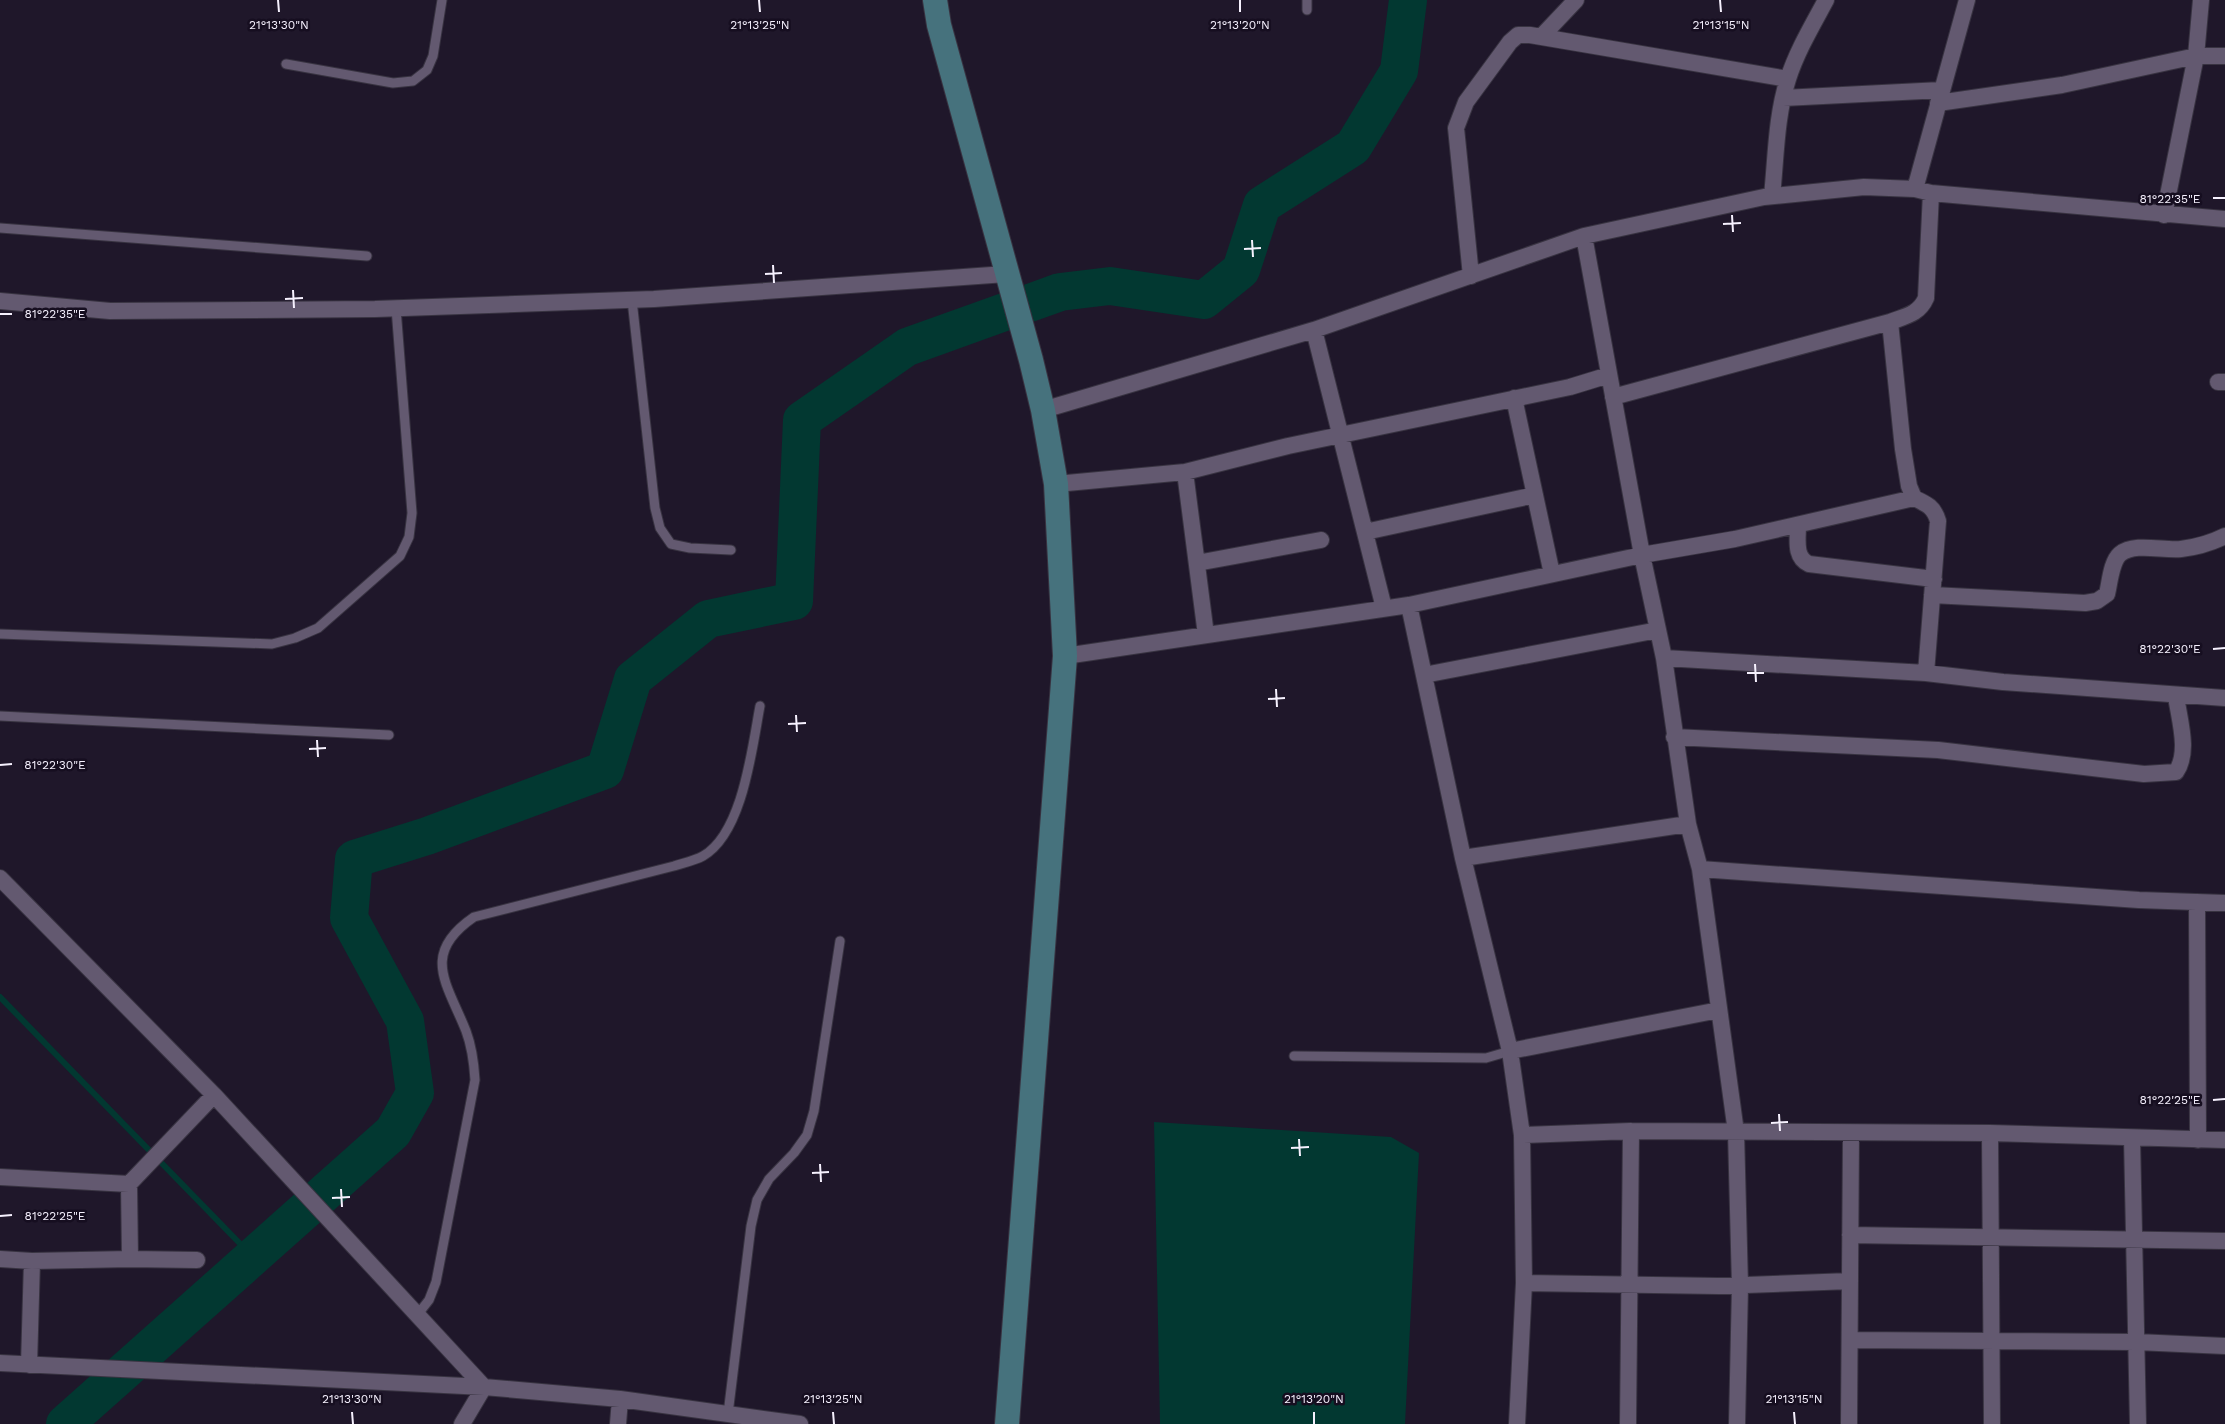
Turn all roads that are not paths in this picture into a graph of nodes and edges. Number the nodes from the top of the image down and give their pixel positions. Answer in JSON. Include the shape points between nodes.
{"nodes":[{"id":1,"x":442,"y":0,"type":"edge"},
{"id":2,"x":934,"y":0,"type":"edge"},
{"id":3,"x":1307,"y":0,"type":"edge"},
{"id":4,"x":1576,"y":0,"type":"edge"},
{"id":5,"x":1826,"y":0,"type":"edge"},
{"id":6,"x":1967,"y":0,"type":"edge"},
{"id":7,"x":2201,"y":0,"type":"edge"},
{"id":8,"x":1308,"y":10,"type":"dead end"},
{"id":9,"x":1542,"y":37,"type":"junction"},
{"id":10,"x":2196,"y":56,"type":"junction"},
{"id":11,"x":2225,"y":56,"type":"edge"},
{"id":12,"x":286,"y":64,"type":"dead end"},
{"id":13,"x":1788,"y":79,"type":"junction"},
{"id":14,"x":1940,"y":96,"type":"junction"},
{"id":15,"x":1783,"y":98,"type":"junction"},
{"id":16,"x":1915,"y":189,"type":"junction"},
{"id":17,"x":1931,"y":193,"type":"junction"},
{"id":18,"x":1772,"y":196,"type":"junction"},
{"id":19,"x":2164,"y":215,"type":"junction"},
{"id":20,"x":2225,"y":219,"type":"edge"},
{"id":21,"x":0,"y":228,"type":"edge"},
{"id":22,"x":1584,"y":236,"type":"junction"},
{"id":23,"x":367,"y":256,"type":"dead end"},
{"id":24,"x":1471,"y":276,"type":"junction"},
{"id":25,"x":1010,"y":284,"type":"junction"},
{"id":26,"x":632,"y":300,"type":"junction"},
{"id":27,"x":0,"y":301,"type":"edge"},
{"id":28,"x":396,"y":308,"type":"junction"},
{"id":29,"x":1890,"y":322,"type":"junction"},
{"id":30,"x":1314,"y":330,"type":"junction"},
{"id":31,"x":1609,"y":375,"type":"junction"},
{"id":32,"x":1613,"y":397,"type":"junction"},
{"id":33,"x":1514,"y":398,"type":"junction"},
{"id":34,"x":1043,"y":410,"type":"junction"},
{"id":35,"x":1342,"y":434,"type":"junction"},
{"id":36,"x":1184,"y":472,"type":"junction"},
{"id":37,"x":1056,"y":484,"type":"junction"},
{"id":38,"x":1535,"y":495,"type":"junction"},
{"id":39,"x":1914,"y":498,"type":"junction"},
{"id":40,"x":1798,"y":525,"type":"junction"},
{"id":41,"x":1365,"y":532,"type":"junction"},
{"id":42,"x":2225,"y":536,"type":"edge"},
{"id":43,"x":1321,"y":540,"type":"dead end"},
{"id":44,"x":731,"y":550,"type":"dead end"},
{"id":45,"x":1642,"y":555,"type":"junction"},
{"id":46,"x":1197,"y":563,"type":"junction"},
{"id":47,"x":1552,"y":574,"type":"junction"},
{"id":48,"x":1933,"y":587,"type":"junction"},
{"id":49,"x":1408,"y":605,"type":"junction"},
{"id":50,"x":1384,"y":608,"type":"junction"},
{"id":51,"x":1658,"y":630,"type":"junction"},
{"id":52,"x":0,"y":634,"type":"edge"},
{"id":53,"x":1206,"y":635,"type":"junction"},
{"id":54,"x":1065,"y":656,"type":"junction"},
{"id":55,"x":1664,"y":658,"type":"junction"},
{"id":56,"x":1926,"y":673,"type":"junction"},
{"id":57,"x":1424,"y":675,"type":"junction"},
{"id":58,"x":2176,"y":696,"type":"junction"},
{"id":59,"x":2225,"y":698,"type":"edge"},
{"id":60,"x":760,"y":706,"type":"dead end"},
{"id":61,"x":0,"y":716,"type":"edge"},
{"id":62,"x":389,"y":735,"type":"dead end"},
{"id":63,"x":1674,"y":737,"type":"junction"},
{"id":64,"x":1688,"y":824,"type":"junction"},
{"id":65,"x":1463,"y":858,"type":"junction"},
{"id":66,"x":1700,"y":869,"type":"junction"},
{"id":67,"x":0,"y":878,"type":"edge"},
{"id":68,"x":2197,"y":902,"type":"junction"},
{"id":69,"x":2225,"y":903,"type":"edge"},
{"id":70,"x":840,"y":941,"type":"dead end"},
{"id":71,"x":1719,"y":1010,"type":"junction"},
{"id":72,"x":1510,"y":1051,"type":"junction"},
{"id":73,"x":1294,"y":1056,"type":"dead end"},
{"id":74,"x":214,"y":1095,"type":"junction"},
{"id":75,"x":1631,"y":1131,"type":"junction"},
{"id":76,"x":1736,"y":1132,"type":"junction"},
{"id":77,"x":1851,"y":1133,"type":"junction"},
{"id":78,"x":1990,"y":1133,"type":"junction"},
{"id":79,"x":1522,"y":1135,"type":"junction"},
{"id":80,"x":2132,"y":1138,"type":"junction"},
{"id":81,"x":2198,"y":1140,"type":"junction"},
{"id":82,"x":2225,"y":1140,"type":"edge"},
{"id":83,"x":0,"y":1177,"type":"edge"},
{"id":84,"x":128,"y":1184,"type":"junction"},
{"id":85,"x":1850,"y":1235,"type":"junction"},
{"id":86,"x":1991,"y":1237,"type":"junction"},
{"id":87,"x":2134,"y":1240,"type":"junction"},
{"id":88,"x":2225,"y":1241,"type":"edge"},
{"id":89,"x":0,"y":1259,"type":"edge"},
{"id":90,"x":130,"y":1259,"type":"junction"},
{"id":91,"x":196,"y":1260,"type":"dead end"},
{"id":92,"x":32,"y":1261,"type":"junction"},
{"id":93,"x":1850,"y":1282,"type":"junction"},
{"id":94,"x":1524,"y":1283,"type":"junction"},
{"id":95,"x":1631,"y":1284,"type":"junction"},
{"id":96,"x":1740,"y":1286,"type":"junction"},
{"id":97,"x":418,"y":1314,"type":"junction"},
{"id":98,"x":1850,"y":1340,"type":"junction"},
{"id":99,"x":1991,"y":1340,"type":"junction"},
{"id":100,"x":2137,"y":1342,"type":"junction"},
{"id":101,"x":2225,"y":1346,"type":"edge"},
{"id":102,"x":0,"y":1363,"type":"edge"},
{"id":103,"x":29,"y":1365,"type":"junction"},
{"id":104,"x":484,"y":1388,"type":"junction"},
{"id":105,"x":620,"y":1400,"type":"junction"},
{"id":106,"x":728,"y":1414,"type":"junction"},
{"id":107,"x":462,"y":1424,"type":"edge"},
{"id":108,"x":618,"y":1424,"type":"edge"},
{"id":109,"x":800,"y":1424,"type":"edge"},
{"id":110,"x":1007,"y":1424,"type":"edge"},
{"id":111,"x":1518,"y":1424,"type":"edge"},
{"id":112,"x":1628,"y":1424,"type":"edge"},
{"id":113,"x":1737,"y":1424,"type":"edge"},
{"id":114,"x":1849,"y":1424,"type":"edge"},
{"id":115,"x":1992,"y":1424,"type":"edge"},
{"id":116,"x":2138,"y":1424,"type":"edge"}],
"edges":[{"from":1,"to":12,"type":"lane","via":[[433,56],[427,70],[413,81],[393,83]]},
{"from":2,"to":25,"type":"main road"},
{"from":3,"to":8,"type":"lane"},
{"from":4,"to":9,"type":"street"},
{"from":5,"to":13,"type":"street","via":[[1798,52]]},
{"from":6,"to":14,"type":"street"},
{"from":7,"to":10,"type":"street"},
{"from":9,"to":13,"type":"street"},
{"from":9,"to":24,"type":"street","via":[[1518,36],[1510,42],[1459,115],[1457,144]]},
{"from":10,"to":11,"type":"street"},
{"from":10,"to":14,"type":"street","via":[[2062,85]]},
{"from":10,"to":19,"type":"street"},
{"from":13,"to":15,"type":"street"},
{"from":14,"to":15,"type":"street"},
{"from":14,"to":16,"type":"street"},
{"from":15,"to":18,"type":"street"},
{"from":16,"to":17,"type":"street"},
{"from":16,"to":18,"type":"street","via":[[1864,187]]},
{"from":17,"to":19,"type":"street"},
{"from":17,"to":29,"type":"street","via":[[1926,298],[1922,308],[1913,314]]},
{"from":18,"to":22,"type":"street"},
{"from":19,"to":20,"type":"street"},
{"from":21,"to":23,"type":"lane"},
{"from":22,"to":24,"type":"street"},
{"from":22,"to":31,"type":"street"},
{"from":24,"to":30,"type":"street"},
{"from":25,"to":26,"type":"street"},
{"from":25,"to":34,"type":"main road"},
{"from":26,"to":28,"type":"street"},
{"from":26,"to":44,"type":"lane","via":[[655,508],[660,528],[671,544]]},
{"from":27,"to":28,"type":"street","via":[[110,312]]},
{"from":28,"to":52,"type":"lane","via":[[412,513],[409,536],[400,556],[318,628],[272,644]]},
{"from":29,"to":32,"type":"street"},
{"from":29,"to":39,"type":"street","via":[[1903,449]]},
{"from":30,"to":34,"type":"street"},
{"from":30,"to":35,"type":"street"},
{"from":31,"to":32,"type":"street"},
{"from":31,"to":33,"type":"street","via":[[1570,388]]},
{"from":32,"to":45,"type":"street"},
{"from":33,"to":35,"type":"street"},
{"from":33,"to":38,"type":"street"},
{"from":34,"to":37,"type":"main road"},
{"from":35,"to":36,"type":"street"},
{"from":35,"to":41,"type":"street"},
{"from":36,"to":37,"type":"street"},
{"from":36,"to":46,"type":"street"},
{"from":37,"to":54,"type":"main road"},
{"from":38,"to":41,"type":"street"},
{"from":38,"to":47,"type":"street"},
{"from":39,"to":40,"type":"street"},
{"from":39,"to":48,"type":"street","via":[[1929,505],[1938,521]]},
{"from":40,"to":45,"type":"street","via":[[1735,540]]},
{"from":40,"to":48,"type":"street","via":[[1798,552],[1802,561]]},
{"from":41,"to":50,"type":"street"},
{"from":42,"to":48,"type":"street","via":[[2198,547],[2130,548],[2115,562],[2107,594],[2097,601],[2085,603]]},
{"from":43,"to":46,"type":"street"},
{"from":45,"to":47,"type":"street"},
{"from":45,"to":51,"type":"street"},
{"from":46,"to":53,"type":"street"},
{"from":47,"to":49,"type":"street"},
{"from":48,"to":56,"type":"street"},
{"from":49,"to":50,"type":"street"},
{"from":49,"to":57,"type":"street"},
{"from":50,"to":53,"type":"street"},
{"from":51,"to":55,"type":"street"},
{"from":51,"to":57,"type":"street"},
{"from":53,"to":54,"type":"street"},
{"from":54,"to":110,"type":"main road"},
{"from":55,"to":56,"type":"street"},
{"from":55,"to":63,"type":"street"},
{"from":56,"to":58,"type":"street"},
{"from":57,"to":65,"type":"street"},
{"from":58,"to":59,"type":"street"},
{"from":58,"to":63,"type":"street","via":[[2183,746],[2182,763],[2176,772],[2165,774],[1938,750]]},
{"from":60,"to":97,"type":"lane","via":[[742,796],[726,834],[703,856],[474,917],[456,929],[444,948],[441,967],[467,1033],[475,1080],[436,1282],[429,1300]]},
{"from":61,"to":62,"type":"lane"},
{"from":63,"to":64,"type":"street"},
{"from":64,"to":65,"type":"street"},
{"from":64,"to":66,"type":"street"},
{"from":65,"to":72,"type":"street"},
{"from":66,"to":68,"type":"street"},
{"from":66,"to":71,"type":"street"},
{"from":67,"to":74,"type":"street"},
{"from":68,"to":69,"type":"street"},
{"from":68,"to":81,"type":"street"},
{"from":70,"to":106,"type":"lane","via":[[814,1110],[807,1135],[769,1179],[757,1200]]},
{"from":71,"to":72,"type":"street"},
{"from":71,"to":76,"type":"street"},
{"from":72,"to":73,"type":"lane","via":[[1486,1058]]},
{"from":72,"to":79,"type":"street"},
{"from":74,"to":84,"type":"street"},
{"from":74,"to":97,"type":"street"},
{"from":75,"to":76,"type":"street"},
{"from":75,"to":79,"type":"street"},
{"from":75,"to":95,"type":"street"},
{"from":76,"to":77,"type":"street"},
{"from":76,"to":96,"type":"street"},
{"from":77,"to":78,"type":"street"},
{"from":77,"to":85,"type":"street"},
{"from":78,"to":80,"type":"street"},
{"from":78,"to":86,"type":"street"},
{"from":79,"to":94,"type":"street"},
{"from":80,"to":81,"type":"street"},
{"from":80,"to":87,"type":"street"},
{"from":81,"to":82,"type":"street"},
{"from":83,"to":84,"type":"street"},
{"from":84,"to":90,"type":"street"},
{"from":85,"to":86,"type":"street"},
{"from":85,"to":93,"type":"street"},
{"from":86,"to":87,"type":"street"},
{"from":86,"to":99,"type":"street"},
{"from":87,"to":88,"type":"street"},
{"from":87,"to":100,"type":"street"},
{"from":89,"to":92,"type":"street"},
{"from":90,"to":91,"type":"street"},
{"from":90,"to":92,"type":"street"},
{"from":92,"to":103,"type":"street"},
{"from":93,"to":96,"type":"street"},
{"from":93,"to":98,"type":"street"},
{"from":94,"to":95,"type":"street"},
{"from":94,"to":111,"type":"street"},
{"from":95,"to":96,"type":"street"},
{"from":95,"to":112,"type":"street"},
{"from":96,"to":113,"type":"street"},
{"from":97,"to":104,"type":"street"},
{"from":98,"to":99,"type":"street"},
{"from":98,"to":114,"type":"street"},
{"from":99,"to":100,"type":"street"},
{"from":99,"to":115,"type":"street"},
{"from":100,"to":101,"type":"street"},
{"from":100,"to":116,"type":"street"},
{"from":102,"to":103,"type":"street"},
{"from":103,"to":104,"type":"street"},
{"from":104,"to":105,"type":"street"},
{"from":104,"to":107,"type":"street"},
{"from":105,"to":106,"type":"street"},
{"from":105,"to":108,"type":"street"},
{"from":106,"to":109,"type":"street"}]}
